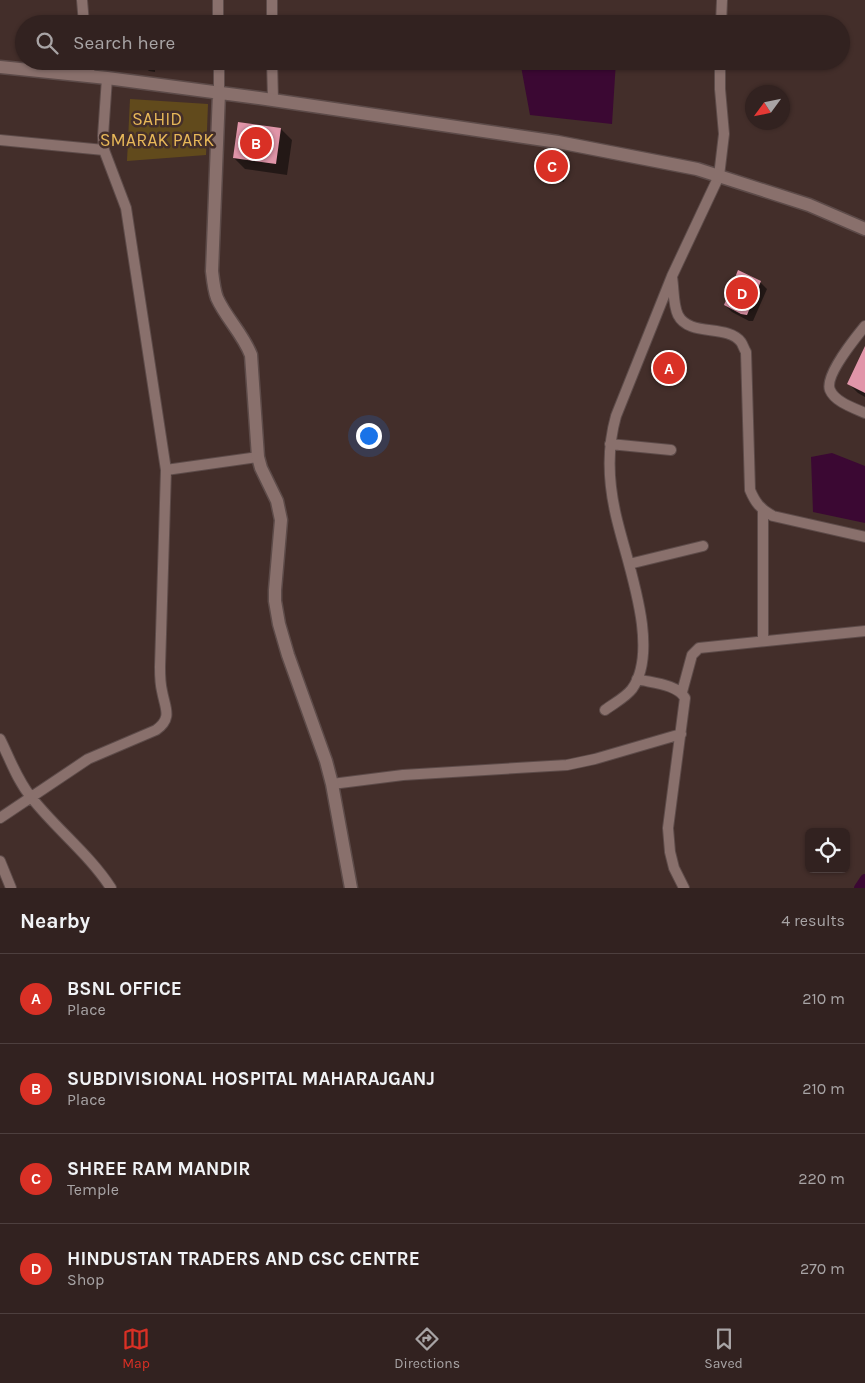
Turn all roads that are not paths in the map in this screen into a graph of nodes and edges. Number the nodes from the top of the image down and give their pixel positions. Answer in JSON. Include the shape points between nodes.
{"nodes":[{"id":1,"x":82,"y":0,"type":"edge"},
{"id":2,"x":218,"y":0,"type":"edge"},
{"id":3,"x":272,"y":0,"type":"edge"},
{"id":4,"x":722,"y":0,"type":"edge"},
{"id":5,"x":83,"y":15,"type":"edge"},
{"id":6,"x":218,"y":15,"type":"edge"},
{"id":7,"x":272,"y":15,"type":"edge"},
{"id":8,"x":721,"y":15,"type":"edge"},
{"id":9,"x":0,"y":67,"type":"edge"},
{"id":10,"x":15,"y":69,"type":"edge"},
{"id":11,"x":27,"y":70,"type":"edge"},
{"id":12,"x":89,"y":70,"type":"edge"},
{"id":13,"x":218,"y":70,"type":"edge"},
{"id":14,"x":272,"y":70,"type":"edge"},
{"id":15,"x":720,"y":70,"type":"edge"},
{"id":16,"x":90,"y":77,"type":"junction"},
{"id":17,"x":107,"y":78,"type":"junction"},
{"id":18,"x":219,"y":93,"type":"junction"},
{"id":19,"x":272,"y":100,"type":"junction"},
{"id":20,"x":0,"y":140,"type":"edge"},
{"id":21,"x":104,"y":150,"type":"junction"},
{"id":22,"x":719,"y":176,"type":"junction"},
{"id":23,"x":865,"y":229,"type":"edge"},
{"id":24,"x":672,"y":276,"type":"junction"},
{"id":25,"x":865,"y":326,"type":"edge"},
{"id":26,"x":865,"y":414,"type":"edge"},
{"id":27,"x":610,"y":444,"type":"junction"},
{"id":28,"x":671,"y":450,"type":"dead end"},
{"id":29,"x":258,"y":457,"type":"junction"},
{"id":30,"x":166,"y":470,"type":"junction"},
{"id":31,"x":763,"y":511,"type":"junction"},
{"id":32,"x":865,"y":537,"type":"edge"},
{"id":33,"x":703,"y":546,"type":"dead end"},
{"id":34,"x":629,"y":564,"type":"junction"},
{"id":35,"x":865,"y":631,"type":"edge"},
{"id":36,"x":763,"y":641,"type":"junction"},
{"id":37,"x":637,"y":679,"type":"junction"},
{"id":38,"x":682,"y":692,"type":"junction"},
{"id":39,"x":605,"y":710,"type":"dead end"},
{"id":40,"x":681,"y":734,"type":"junction"},
{"id":41,"x":0,"y":739,"type":"edge"},
{"id":42,"x":332,"y":784,"type":"junction"},
{"id":43,"x":31,"y":797,"type":"junction"},
{"id":44,"x":0,"y":818,"type":"edge"},
{"id":45,"x":0,"y":861,"type":"edge"},
{"id":46,"x":11,"y":888,"type":"edge"},
{"id":47,"x":111,"y":888,"type":"edge"},
{"id":48,"x":351,"y":888,"type":"edge"},
{"id":49,"x":684,"y":888,"type":"edge"}],
"edges":[{"from":1,"to":5,"type":"street"},
{"from":2,"to":6,"type":"street"},
{"from":3,"to":7,"type":"street"},
{"from":4,"to":8,"type":"street"},
{"from":9,"to":10,"type":"street"},
{"from":11,"to":16,"type":"street"},
{"from":12,"to":16,"type":"street"},
{"from":13,"to":18,"type":"street"},
{"from":14,"to":19,"type":"street"},
{"from":15,"to":22,"type":"street","via":[[724,134]]},
{"from":16,"to":17,"type":"street"},
{"from":17,"to":18,"type":"street"},
{"from":17,"to":21,"type":"street"},
{"from":18,"to":19,"type":"street"},
{"from":18,"to":29,"type":"street","via":[[212,271],[218,301],[251,355]]},
{"from":19,"to":22,"type":"street","via":[[558,142]]},
{"from":20,"to":21,"type":"street"},
{"from":21,"to":30,"type":"street","via":[[126,208]]},
{"from":22,"to":23,"type":"street","via":[[809,205]]},
{"from":22,"to":24,"type":"street"},
{"from":24,"to":27,"type":"street","via":[[616,416]]},
{"from":24,"to":31,"type":"street","via":[[677,313],[682,321],[730,335],[740,341],[746,352],[750,490]]},
{"from":25,"to":26,"type":"street","via":[[829,381],[829,389],[834,396]]},
{"from":27,"to":28,"type":"street"},
{"from":27,"to":34,"type":"street","via":[[615,512]]},
{"from":29,"to":30,"type":"street"},
{"from":29,"to":42,"type":"street","via":[[281,520],[275,596],[279,624]]},
{"from":30,"to":43,"type":"street","via":[[160,667],[167,716],[164,725],[88,759]]},
{"from":31,"to":32,"type":"street"},
{"from":31,"to":36,"type":"street"},
{"from":33,"to":34,"type":"street"},
{"from":34,"to":37,"type":"street","via":[[641,610],[643,647]]},
{"from":35,"to":36,"type":"street"},
{"from":36,"to":38,"type":"street","via":[[695,650]]},
{"from":37,"to":38,"type":"street"},
{"from":37,"to":39,"type":"street","via":[[625,696]]},
{"from":38,"to":40,"type":"street","via":[[685,704]]},
{"from":40,"to":42,"type":"street","via":[[567,765],[402,775]]},
{"from":40,"to":49,"type":"street","via":[[668,840],[674,868]]},
{"from":41,"to":43,"type":"street"},
{"from":42,"to":48,"type":"street"},
{"from":43,"to":44,"type":"street"},
{"from":43,"to":47,"type":"street"},
{"from":45,"to":46,"type":"street"}]}
